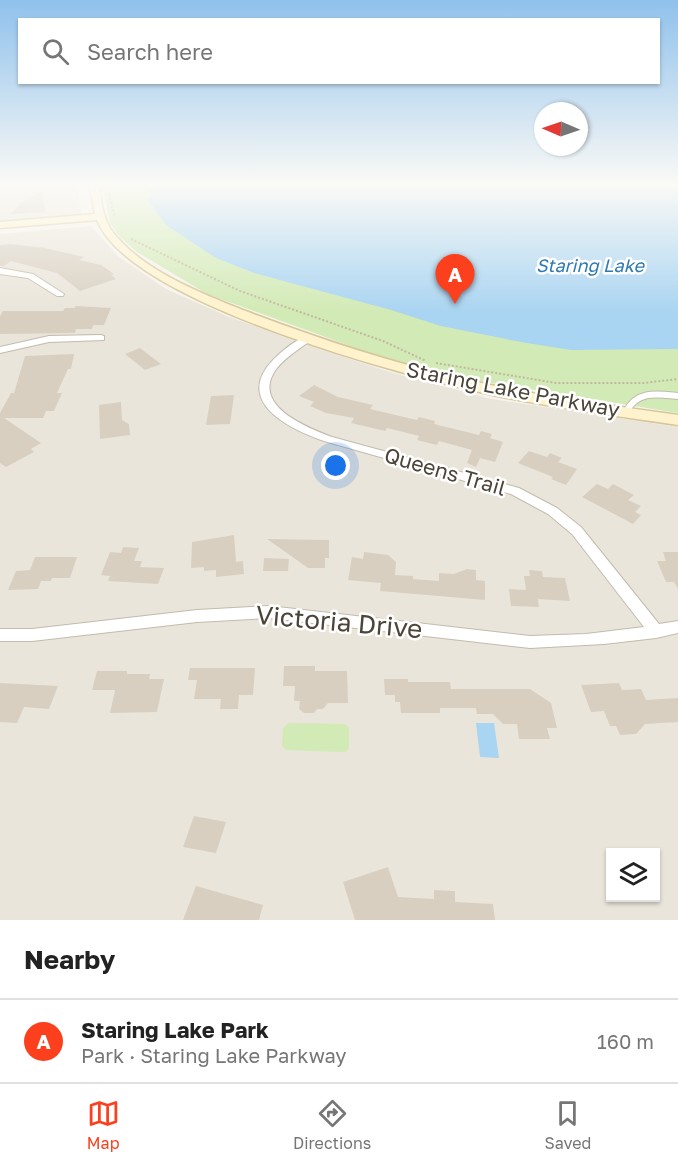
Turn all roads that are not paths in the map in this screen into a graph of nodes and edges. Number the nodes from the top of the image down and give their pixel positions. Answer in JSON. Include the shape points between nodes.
{"nodes":[{"id":1,"x":107,"y":227,"type":"edge"},
{"id":2,"x":0,"y":271,"type":"edge"},
{"id":3,"x":60,"y":294,"type":"dead end"},
{"id":4,"x":101,"y":338,"type":"dead end"},
{"id":5,"x":306,"y":339,"type":"junction"},
{"id":6,"x":0,"y":350,"type":"edge"},
{"id":7,"x":678,"y":396,"type":"edge"},
{"id":8,"x":626,"y":412,"type":"junction"},
{"id":9,"x":678,"y":420,"type":"edge"},
{"id":10,"x":678,"y":627,"type":"edge"},
{"id":11,"x":656,"y":632,"type":"junction"},
{"id":12,"x":0,"y":635,"type":"edge"}],
"edges":[{"from":1,"to":5,"type":"street","name":"Staring Lake Parkway","via":[[119,245],[176,285]]},
{"from":2,"to":3,"type":"street","via":[[30,276]]},
{"from":4,"to":6,"type":"street","via":[[49,339]]},
{"from":5,"to":8,"type":"street","name":"Staring Lake Parkway","via":[[437,378]]},
{"from":5,"to":11,"type":"street","name":"Queens Trail","via":[[268,374],[268,402],[279,416],[299,429],[328,439],[515,491],[537,501],[584,538]]},
{"from":7,"to":8,"type":"lane","via":[[636,397]]},
{"from":8,"to":9,"type":"street","name":"Staring Lake Parkway"},
{"from":10,"to":11,"type":"street","name":"Victoria Drive"},
{"from":11,"to":12,"type":"street","name":"Victoria Drive","via":[[616,639],[530,642],[269,612]]}]}
